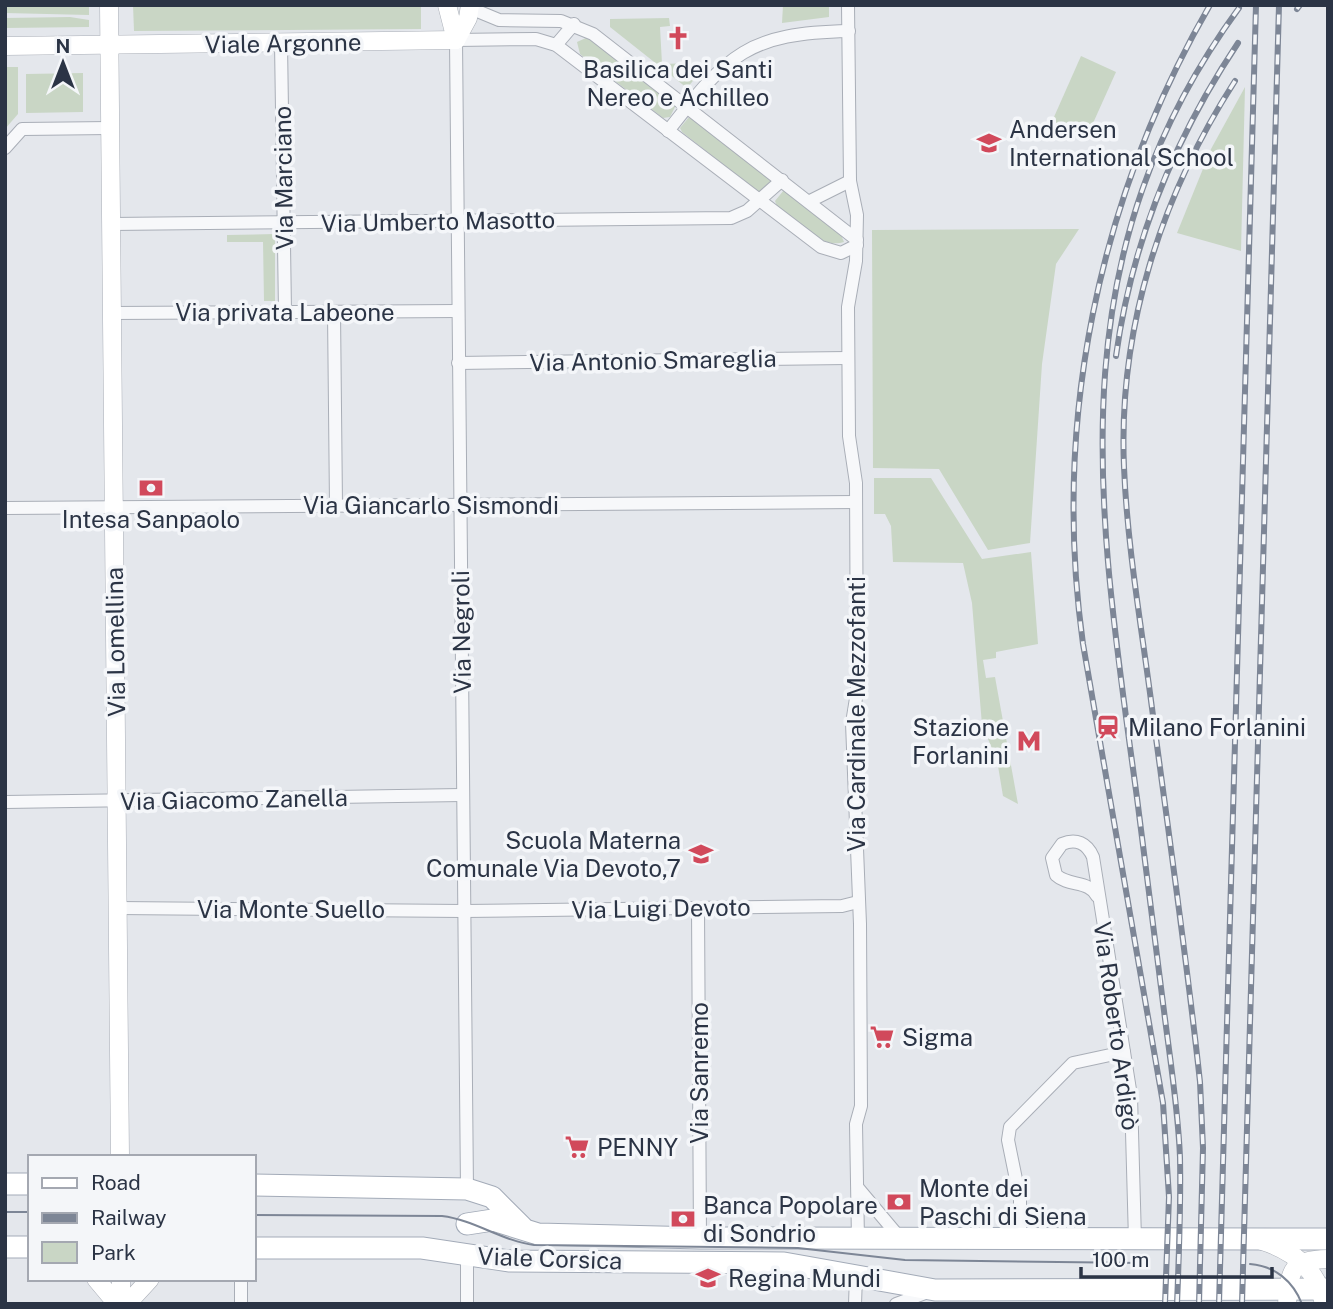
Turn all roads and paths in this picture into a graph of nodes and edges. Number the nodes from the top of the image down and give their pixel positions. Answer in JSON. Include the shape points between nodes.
{"nodes":[{"id":1,"x":109,"y":5,"type":"edge"},
{"id":2,"x":447,"y":5,"type":"edge"},
{"id":3,"x":848,"y":5,"type":"edge"},
{"id":4,"x":470,"y":7,"type":"edge"},
{"id":5,"x":574,"y":24,"type":"junction"},
{"id":6,"x":849,"y":31,"type":"junction"},
{"id":7,"x":456,"y":40,"type":"junction"},
{"id":8,"x":281,"y":43,"type":"junction"},
{"id":9,"x":110,"y":45,"type":"junction"},
{"id":10,"x":556,"y":45,"type":"junction"},
{"id":11,"x":5,"y":46,"type":"edge"},
{"id":12,"x":687,"y":106,"type":"junction"},
{"id":13,"x":110,"y":128,"type":"junction"},
{"id":14,"x":668,"y":131,"type":"junction"},
{"id":15,"x":5,"y":148,"type":"edge"},
{"id":16,"x":782,"y":180,"type":"junction"},
{"id":17,"x":850,"y":181,"type":"junction"},
{"id":18,"x":758,"y":200,"type":"junction"},
{"id":19,"x":810,"y":201,"type":"junction"},
{"id":20,"x":457,"y":221,"type":"junction"},
{"id":21,"x":284,"y":223,"type":"junction"},
{"id":22,"x":111,"y":224,"type":"junction"},
{"id":23,"x":857,"y":243,"type":"junction"},
{"id":24,"x":285,"y":312,"type":"junction"},
{"id":25,"x":334,"y":312,"type":"junction"},
{"id":26,"x":458,"y":312,"type":"junction"},
{"id":27,"x":112,"y":313,"type":"junction"},
{"id":28,"x":848,"y":358,"type":"junction"},
{"id":29,"x":458,"y":363,"type":"junction"},
{"id":30,"x":856,"y":502,"type":"junction"},
{"id":31,"x":459,"y":505,"type":"junction"},
{"id":32,"x":336,"y":506,"type":"junction"},
{"id":33,"x":114,"y":507,"type":"junction"},
{"id":34,"x":5,"y":508,"type":"edge"},
{"id":35,"x":462,"y":795,"type":"junction"},
{"id":36,"x":117,"y":801,"type":"junction"},
{"id":37,"x":5,"y":802,"type":"edge"},
{"id":38,"x":1097,"y":896,"type":"junction"},
{"id":39,"x":858,"y":902,"type":"junction"},
{"id":40,"x":118,"y":908,"type":"junction"},
{"id":41,"x":698,"y":908,"type":"junction"},
{"id":42,"x":464,"y":911,"type":"junction"},
{"id":43,"x":1124,"y":1052,"type":"junction"},
{"id":44,"x":120,"y":1155,"type":"edge"},
{"id":45,"x":5,"y":1184,"type":"edge"},
{"id":46,"x":28,"y":1184,"type":"edge"},
{"id":47,"x":856,"y":1184,"type":"junction"},
{"id":48,"x":256,"y":1185,"type":"edge"},
{"id":49,"x":467,"y":1189,"type":"junction"},
{"id":50,"x":467,"y":1224,"type":"junction"},
{"id":51,"x":526,"y":1230,"type":"junction"},
{"id":52,"x":700,"y":1238,"type":"junction"},
{"id":53,"x":1328,"y":1239,"type":"edge"},
{"id":54,"x":858,"y":1240,"type":"junction"},
{"id":55,"x":1020,"y":1240,"type":"junction"},
{"id":56,"x":1135,"y":1240,"type":"junction"},
{"id":57,"x":1255,"y":1240,"type":"junction"},
{"id":58,"x":904,"y":1241,"type":"junction"},
{"id":59,"x":5,"y":1247,"type":"edge"},
{"id":60,"x":28,"y":1247,"type":"edge"},
{"id":61,"x":256,"y":1248,"type":"edge"},
{"id":62,"x":467,"y":1255,"type":"junction"},
{"id":63,"x":1328,"y":1259,"type":"edge"},
{"id":64,"x":1302,"y":1261,"type":"junction"},
{"id":65,"x":856,"y":1276,"type":"junction"},
{"id":66,"x":98,"y":1281,"type":"edge"},
{"id":67,"x":121,"y":1281,"type":"edge"},
{"id":68,"x":148,"y":1281,"type":"edge"},
{"id":69,"x":241,"y":1281,"type":"edge"},
{"id":70,"x":935,"y":1290,"type":"junction"},
{"id":71,"x":1324,"y":1294,"type":"edge"},
{"id":72,"x":1258,"y":1297,"type":"edge"},
{"id":73,"x":1288,"y":1297,"type":"edge"},
{"id":74,"x":122,"y":1304,"type":"edge"},
{"id":75,"x":240,"y":1304,"type":"edge"},
{"id":76,"x":467,"y":1304,"type":"edge"},
{"id":77,"x":855,"y":1304,"type":"edge"},
{"id":78,"x":896,"y":1304,"type":"edge"}],
"edges":[{"from":1,"to":9,"type":"street"},
{"from":2,"to":7,"type":"street"},
{"from":3,"to":6,"type":"street","name":"Via Cardinale Mezzofanti"},
{"from":4,"to":5,"type":"street","via":[[499,20]]},
{"from":4,"to":7,"type":"street"},
{"from":5,"to":10,"type":"street"},
{"from":5,"to":12,"type":"street"},
{"from":6,"to":12,"type":"street","via":[[795,33],[758,44],[720,69]]},
{"from":6,"to":17,"type":"street","name":"Via Cardinale Mezzofanti"},
{"from":7,"to":8,"type":"street","name":"Viale Argonne"},
{"from":7,"to":10,"type":"street","via":[[536,39]]},
{"from":7,"to":20,"type":"street","name":"Via Negroli"},
{"from":8,"to":9,"type":"street","name":"Viale Argonne"},
{"from":8,"to":21,"type":"street","name":"Via Marciano"},
{"from":9,"to":11,"type":"street","name":"Viale Argonne"},
{"from":9,"to":13,"type":"street","name":"Via Lomellina"},
{"from":10,"to":14,"type":"street"},
{"from":12,"to":14,"type":"street"},
{"from":12,"to":16,"type":"street"},
{"from":13,"to":15,"type":"street","via":[[22,130]]},
{"from":13,"to":22,"type":"street","name":"Via Lomellina"},
{"from":14,"to":18,"type":"street"},
{"from":16,"to":18,"type":"street","name":"Via Umberto Masotto"},
{"from":16,"to":19,"type":"street"},
{"from":17,"to":19,"type":"street"},
{"from":17,"to":23,"type":"street","name":"Via Cardinale Mezzofanti"},
{"from":18,"to":20,"type":"street","name":"Via Umberto Masotto","via":[[731,218]]},
{"from":18,"to":23,"type":"street","via":[[832,253],[850,251]]},
{"from":19,"to":23,"type":"street"},
{"from":20,"to":21,"type":"street","name":"Via Umberto Masotto"},
{"from":20,"to":26,"type":"street","name":"Via Negroli"},
{"from":21,"to":22,"type":"street","name":"Via Umberto Masotto"},
{"from":21,"to":24,"type":"street","name":"Via Marciano"},
{"from":22,"to":27,"type":"street","name":"Via Lomellina"},
{"from":23,"to":28,"type":"street","name":"Via Cardinale Mezzofanti","via":[[848,301]]},
{"from":24,"to":25,"type":"street","name":"Via privata Labeone"},
{"from":24,"to":27,"type":"street","name":"Via privata Labeone"},
{"from":25,"to":26,"type":"street","name":"Via privata Labeone"},
{"from":25,"to":32,"type":"street"},
{"from":26,"to":29,"type":"street","name":"Via Negroli"},
{"from":27,"to":33,"type":"street","name":"Via Lomellina"},
{"from":28,"to":29,"type":"street","name":"Via Antonio Smareglia"},
{"from":28,"to":30,"type":"street","name":"Via Cardinale Mezzofanti"},
{"from":29,"to":31,"type":"street","name":"Via Negroli"},
{"from":30,"to":31,"type":"street","name":"Via Giancarlo Sismondi"},
{"from":30,"to":39,"type":"street","name":"Via Cardinale Mezzofanti","via":[[858,692],[852,763]]},
{"from":31,"to":32,"type":"street","name":"Via Giancarlo Sismondi"},
{"from":31,"to":35,"type":"street","name":"Via Negroli"},
{"from":32,"to":33,"type":"street","name":"Via Giancarlo Sismondi"},
{"from":33,"to":34,"type":"street","name":"Via Giancarlo Sismondi"},
{"from":33,"to":36,"type":"street","name":"Via Lomellina"},
{"from":35,"to":36,"type":"street","name":"Via Giacomo Zanella"},
{"from":35,"to":42,"type":"street","name":"Via Negroli"},
{"from":36,"to":37,"type":"street","name":"Via Giacomo Zanella"},
{"from":36,"to":40,"type":"street","name":"Via Lomellina"},
{"from":38,"to":38,"type":"street","name":"Via Roberto Ardigò","via":[[1091,852],[1079,842],[1062,844],[1052,858],[1056,875],[1090,887]]},
{"from":38,"to":43,"type":"street","name":"Via Roberto Ardigò"},
{"from":39,"to":41,"type":"street","name":"Via Luigi Devoto"},
{"from":39,"to":47,"type":"street","name":"Via Cardinale Mezzofanti","via":[[861,1106],[856,1124]]},
{"from":40,"to":42,"type":"street","name":"Via Monte Suello"},
{"from":40,"to":44,"type":"street","name":"Via Lomellina"},
{"from":41,"to":42,"type":"street","name":"Via Luigi Devoto"},
{"from":41,"to":52,"type":"street","name":"Via Sanremo"},
{"from":42,"to":49,"type":"street","name":"Via Negroli"},
{"from":43,"to":55,"type":"street","via":[[1073,1063],[1010,1128],[1008,1140],[1020,1199]]},
{"from":43,"to":56,"type":"street","name":"Via Roberto Ardigò","via":[[1133,1125]]},
{"from":45,"to":46,"type":"main road"},
{"from":47,"to":54,"type":"street","name":"Via Cardinale Mezzofanti"},
{"from":47,"to":58,"type":"street"},
{"from":48,"to":49,"type":"main road","name":"Viale Corsica"},
{"from":49,"to":50,"type":"main road","name":"Via Negroli"},
{"from":49,"to":51,"type":"main road","name":"Viale Corsica","via":[[492,1197]]},
{"from":50,"to":51,"type":"main road","name":"Viale Corsica","via":[[493,1220]]},
{"from":50,"to":62,"type":"main road","name":"Via Negroli"},
{"from":51,"to":52,"type":"main road","name":"Viale Corsica","via":[[554,1235]]},
{"from":52,"to":54,"type":"main road","name":"Viale Corsica"},
{"from":53,"to":57,"type":"main road"},
{"from":54,"to":58,"type":"main road","name":"Viale Corsica"},
{"from":54,"to":65,"type":"main road"},
{"from":55,"to":56,"type":"main road"},
{"from":55,"to":58,"type":"main road"},
{"from":56,"to":57,"type":"main road"},
{"from":57,"to":64,"type":"street","via":[[1280,1247]]},
{"from":59,"to":60,"type":"main road"},
{"from":61,"to":62,"type":"main road","name":"Viale Corsica","via":[[422,1248]]},
{"from":62,"to":65,"type":"main road","name":"Viale Corsica","via":[[510,1261],[784,1263]]},
{"from":62,"to":76,"type":"street"},
{"from":63,"to":64,"type":"street"},
{"from":64,"to":71,"type":"street"},
{"from":64,"to":73,"type":"street","via":[[1292,1272]]},
{"from":65,"to":70,"type":"main road","name":"Viale Corsica"},
{"from":65,"to":77,"type":"street"},
{"from":66,"to":74,"type":"street"},
{"from":67,"to":74,"type":"street"},
{"from":68,"to":74,"type":"street"},
{"from":69,"to":75,"type":"street"},
{"from":70,"to":72,"type":"main road"},
{"from":70,"to":78,"type":"street"},
{"from":71,"to":73,"type":"main road"},
{"from":72,"to":73,"type":"main road"}]}
